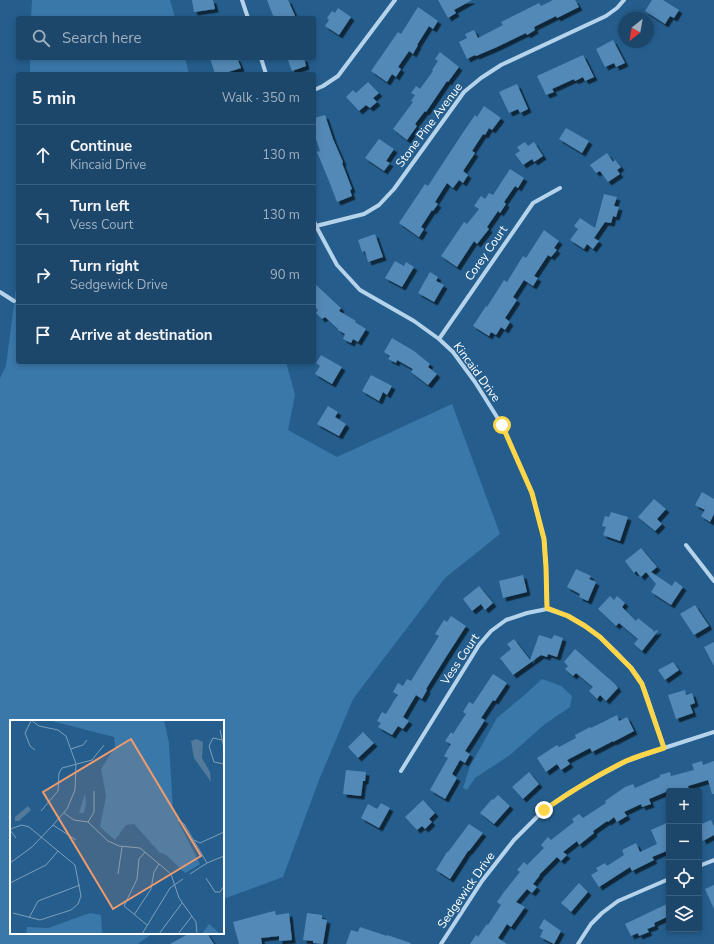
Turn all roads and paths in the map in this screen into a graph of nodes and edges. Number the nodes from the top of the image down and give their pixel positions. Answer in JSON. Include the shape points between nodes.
{"nodes":[{"id":1,"x":242,"y":0,"type":"edge"},
{"id":2,"x":395,"y":0,"type":"edge"},
{"id":3,"x":624,"y":0,"type":"edge"},
{"id":4,"x":247,"y":16,"type":"edge"},
{"id":5,"x":262,"y":60,"type":"edge"},
{"id":6,"x":265,"y":72,"type":"edge"},
{"id":7,"x":316,"y":89,"type":"edge"},
{"id":8,"x":560,"y":188,"type":"dead end"},
{"id":9,"x":316,"y":226,"type":"joint"},
{"id":10,"x":0,"y":292,"type":"edge"},
{"id":11,"x":14,"y":301,"type":"dead end"},
{"id":12,"x":439,"y":339,"type":"junction"},
{"id":13,"x":686,"y":545,"type":"dead end"},
{"id":14,"x":714,"y":581,"type":"edge"},
{"id":15,"x":547,"y":608,"type":"junction"},
{"id":16,"x":714,"y":732,"type":"edge"},
{"id":17,"x":664,"y":748,"type":"junction"},
{"id":18,"x":401,"y":771,"type":"dead end"},
{"id":19,"x":714,"y":860,"type":"edge"},
{"id":20,"x":702,"y":865,"type":"edge"},
{"id":21,"x":666,"y":880,"type":"edge"},
{"id":22,"x":441,"y":944,"type":"edge"},
{"id":23,"x":578,"y":944,"type":"edge"}],
"edges":[{"from":1,"to":4,"type":"street"},
{"from":2,"to":7,"type":"street","via":[[338,76]]},
{"from":3,"to":9,"type":"street","name":"Stone Pine Avenue","via":[[606,16],[501,65],[481,78],[464,92],[394,189],[380,204],[364,214]]},
{"from":5,"to":6,"type":"street"},
{"from":8,"to":12,"type":"street","name":"Corey Court","via":[[533,203]]},
{"from":9,"to":12,"type":"street","name":"Kincaid Drive","via":[[337,264],[360,290],[414,321]]},
{"from":10,"to":11,"type":"street"},
{"from":12,"to":15,"type":"street","name":"Kincaid Drive","via":[[453,352],[475,382],[502,425],[532,493],[544,539]]},
{"from":13,"to":14,"type":"street"},
{"from":15,"to":17,"type":"street","via":[[585,626],[631,668],[642,684]]},
{"from":15,"to":18,"type":"street","name":"Vess Court","via":[[506,620],[491,631],[479,645]]},
{"from":16,"to":17,"type":"street","name":"Sedgewick Drive"},
{"from":17,"to":22,"type":"street","name":"Sedgewick Drive","via":[[627,760],[544,810],[514,840],[482,880]]},
{"from":19,"to":20,"type":"street"},
{"from":21,"to":23,"type":"street","via":[[618,901],[591,924]]}]}
